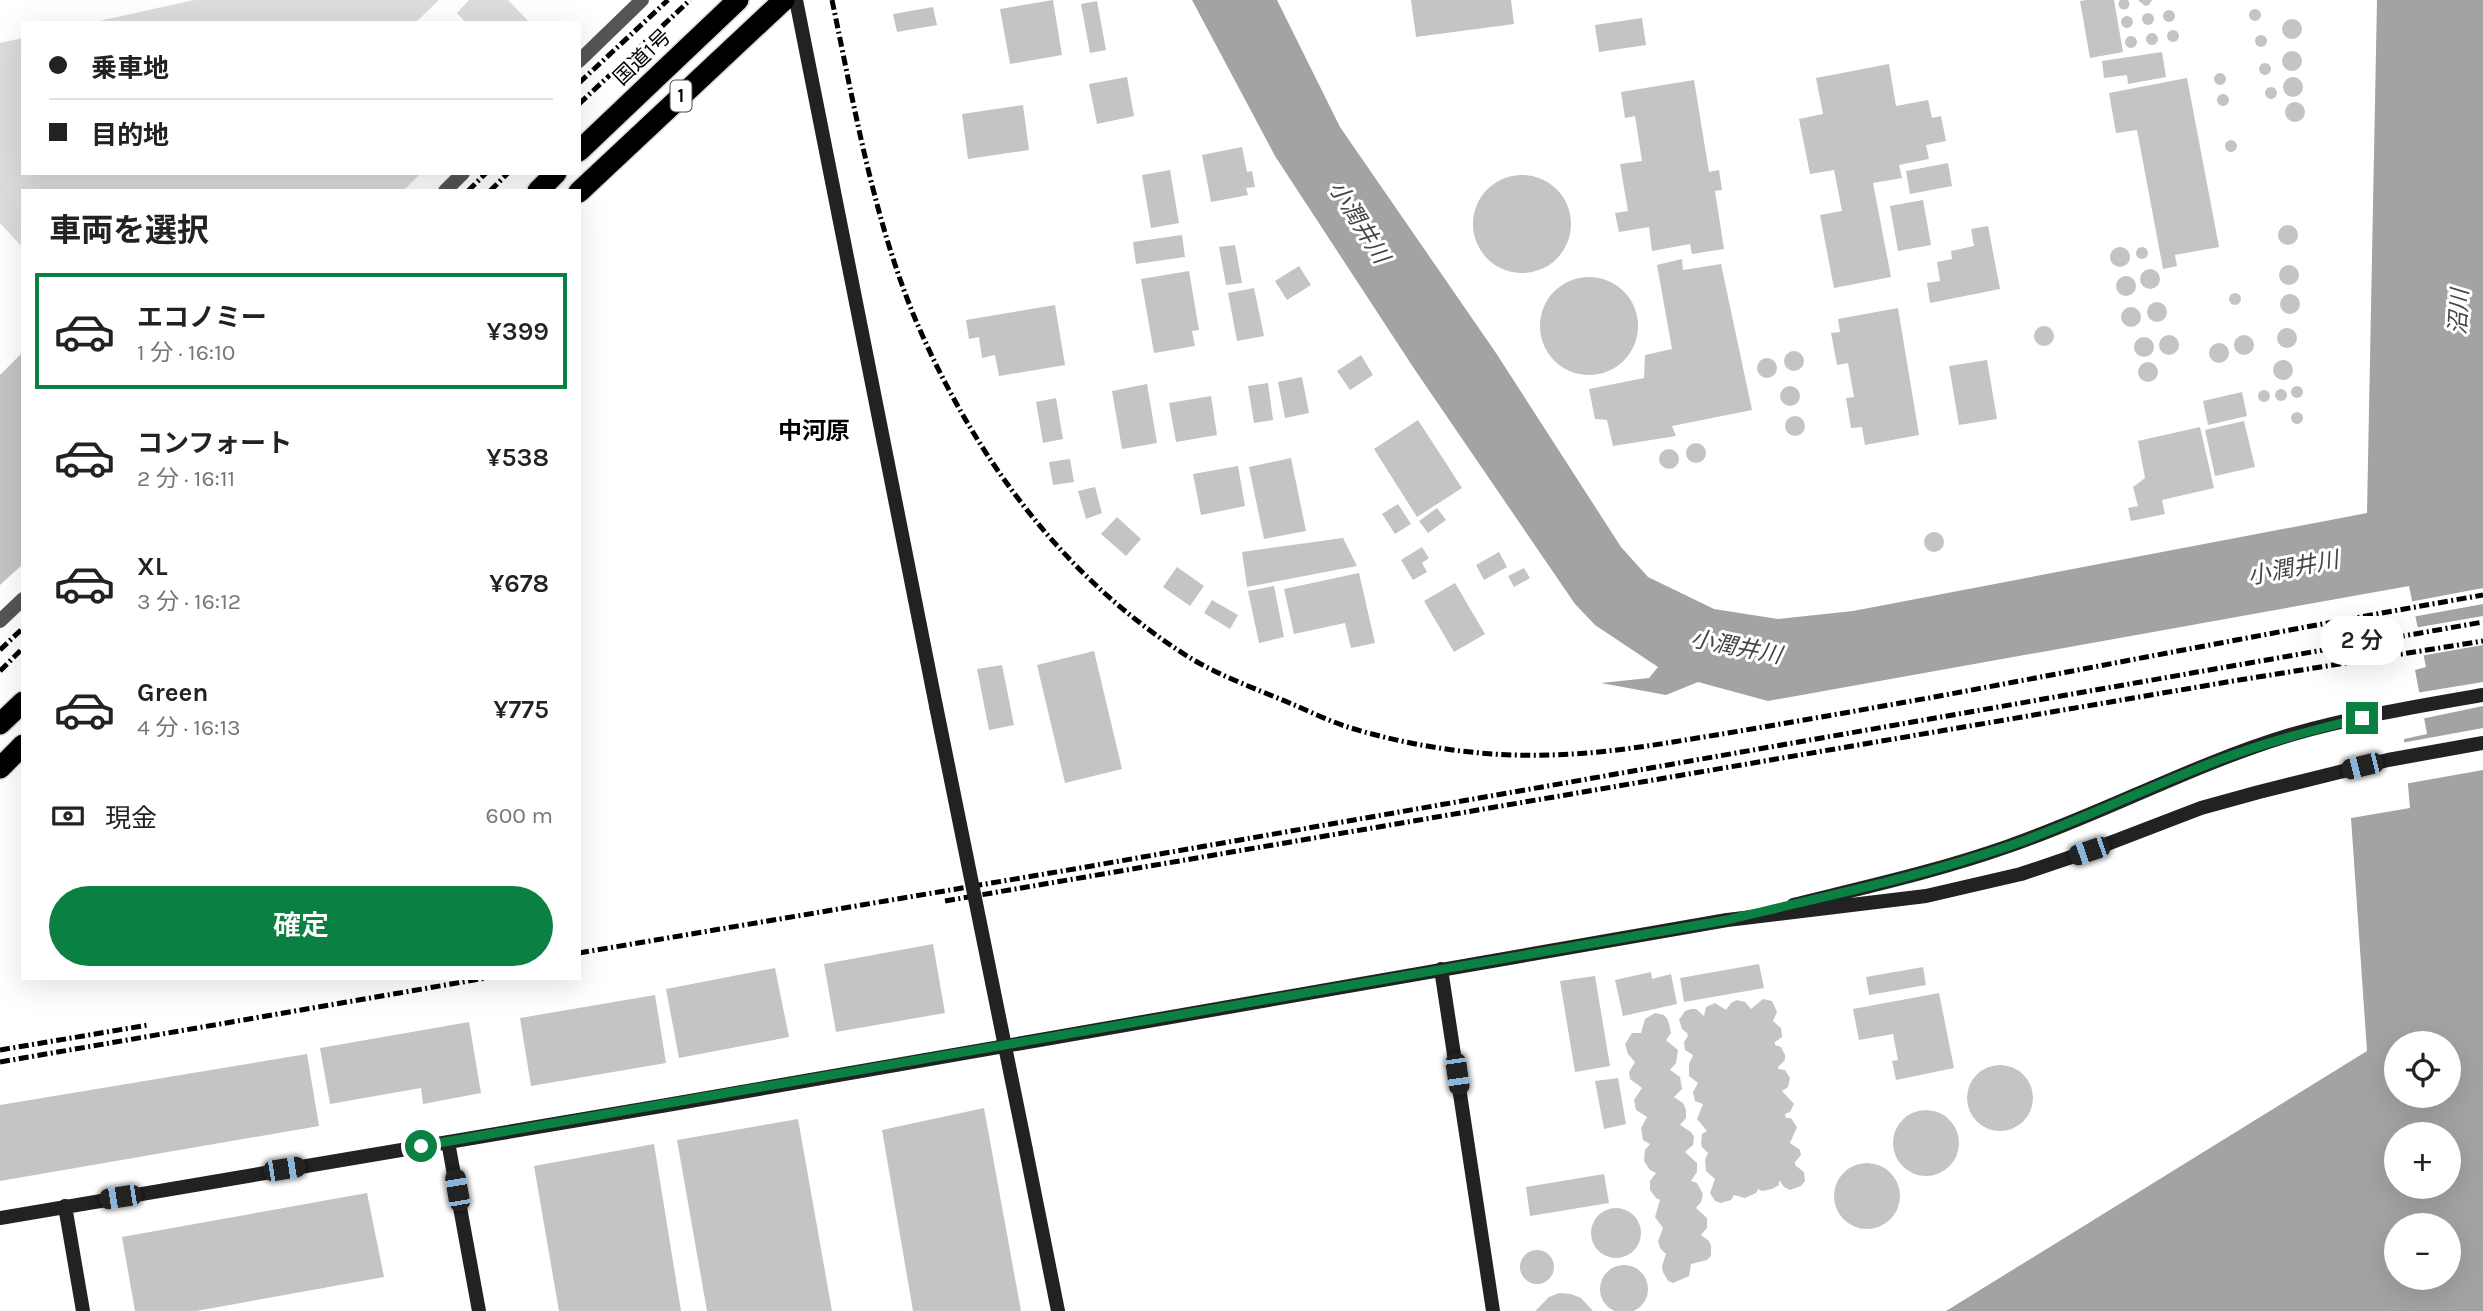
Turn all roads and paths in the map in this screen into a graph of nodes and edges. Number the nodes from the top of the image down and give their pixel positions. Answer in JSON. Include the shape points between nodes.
{"nodes":[{"id":1,"x":642,"y":0,"type":"edge"},
{"id":2,"x":738,"y":0,"type":"edge"},
{"id":3,"x":784,"y":0,"type":"edge"},
{"id":4,"x":796,"y":0,"type":"edge"},
{"id":5,"x":581,"y":59,"type":"edge"},
{"id":6,"x":581,"y":148,"type":"edge"},
{"id":7,"x":461,"y":175,"type":"edge"},
{"id":8,"x":554,"y":175,"type":"edge"},
{"id":9,"x":447,"y":189,"type":"edge"},
{"id":10,"x":540,"y":189,"type":"edge"},
{"id":11,"x":581,"y":190,"type":"edge"},
{"id":12,"x":21,"y":601,"type":"edge"},
{"id":13,"x":0,"y":621,"type":"edge"},
{"id":14,"x":2483,"y":695,"type":"edge"},
{"id":15,"x":21,"y":704,"type":"edge"},
{"id":16,"x":0,"y":724,"type":"edge"},
{"id":17,"x":2483,"y":743,"type":"edge"},
{"id":18,"x":21,"y":747,"type":"edge"},
{"id":19,"x":0,"y":768,"type":"edge"},
{"id":20,"x":1727,"y":920,"type":"junction"},
{"id":21,"x":1441,"y":969,"type":"junction"},
{"id":22,"x":448,"y":1142,"type":"junction"},
{"id":23,"x":65,"y":1206,"type":"junction"},
{"id":24,"x":0,"y":1218,"type":"edge"},
{"id":25,"x":83,"y":1311,"type":"edge"},
{"id":26,"x":479,"y":1311,"type":"edge"},
{"id":27,"x":1058,"y":1311,"type":"edge"},
{"id":28,"x":1493,"y":1311,"type":"edge"}],
"edges":[{"from":1,"to":5,"type":"street"},
{"from":2,"to":6,"type":"highway","name":"国道1号","number":"1"},
{"from":3,"to":11,"type":"highway","number":"1"},
{"from":4,"to":27,"type":"street","bridge":true},
{"from":7,"to":9,"type":"street"},
{"from":8,"to":10,"type":"highway"},
{"from":12,"to":13,"type":"street"},
{"from":14,"to":20,"type":"street","via":[[2291,735],[2218,760],[2008,847],[1922,874]]},
{"from":15,"to":16,"type":"highway"},
{"from":17,"to":20,"type":"street","via":[[2388,760],[2201,808],[2021,874],[1926,896]]},
{"from":18,"to":19,"type":"highway"},
{"from":20,"to":21,"type":"street"},
{"from":21,"to":22,"type":"street"},
{"from":21,"to":28,"type":"street"},
{"from":22,"to":23,"type":"street"},
{"from":22,"to":26,"type":"street"},
{"from":23,"to":24,"type":"street"},
{"from":23,"to":25,"type":"street"}]}
